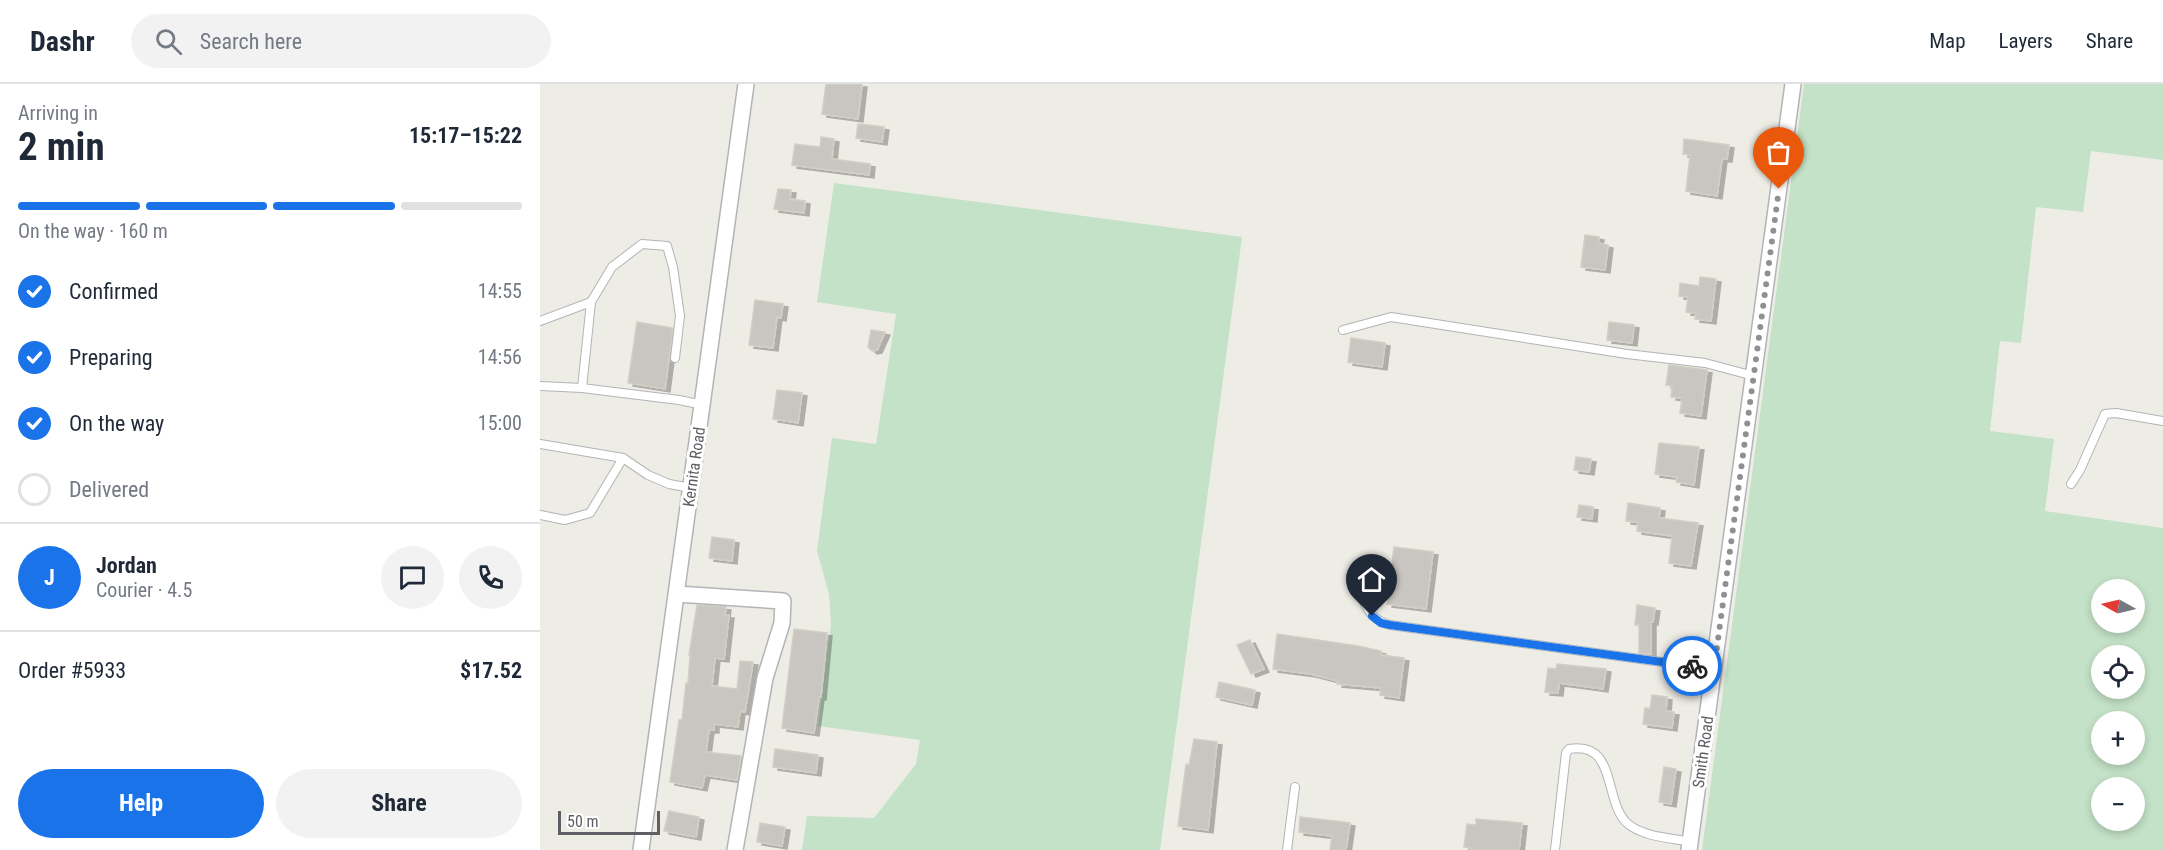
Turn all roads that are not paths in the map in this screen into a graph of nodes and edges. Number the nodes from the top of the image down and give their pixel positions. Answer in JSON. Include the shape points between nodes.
{"nodes":[{"id":1,"x":746,"y":84,"type":"edge"},
{"id":2,"x":1793,"y":84,"type":"edge"},
{"id":3,"x":591,"y":302,"type":"junction"},
{"id":4,"x":540,"y":321,"type":"edge"},
{"id":5,"x":1343,"y":330,"type":"dead end"},
{"id":6,"x":675,"y":358,"type":"dead end"},
{"id":7,"x":1754,"y":376,"type":"junction"},
{"id":8,"x":540,"y":386,"type":"edge"},
{"id":9,"x":582,"y":388,"type":"junction"},
{"id":10,"x":703,"y":405,"type":"junction"},
{"id":11,"x":2163,"y":421,"type":"edge"},
{"id":12,"x":541,"y":447,"type":"edge"},
{"id":13,"x":623,"y":458,"type":"junction"},
{"id":14,"x":2071,"y":484,"type":"dead end"},
{"id":15,"x":692,"y":488,"type":"junction"},
{"id":16,"x":540,"y":515,"type":"edge"},
{"id":17,"x":677,"y":594,"type":"junction"},
{"id":18,"x":1363,"y":600,"type":"dead end"},
{"id":19,"x":1714,"y":669,"type":"junction"},
{"id":20,"x":1295,"y":787,"type":"dead end"},
{"id":21,"x":1690,"y":846,"type":"edge"},
{"id":22,"x":641,"y":850,"type":"edge"},
{"id":23,"x":735,"y":850,"type":"edge"},
{"id":24,"x":1287,"y":850,"type":"edge"},
{"id":25,"x":1556,"y":850,"type":"edge"}],
"edges":[{"from":1,"to":10,"type":"street","name":"Kernita Road"},
{"from":2,"to":7,"type":"street","name":"Smith Road"},
{"from":3,"to":4,"type":"lane"},
{"from":3,"to":6,"type":"lane","via":[[612,267],[642,244],[667,246],[680,316]]},
{"from":3,"to":9,"type":"lane"},
{"from":5,"to":7,"type":"lane","via":[[1391,317],[1705,363]]},
{"from":7,"to":19,"type":"street","name":"Smith Road"},
{"from":8,"to":9,"type":"lane"},
{"from":9,"to":10,"type":"lane"},
{"from":10,"to":15,"type":"street","name":"Kernita Road"},
{"from":11,"to":14,"type":"lane","via":[[2105,414]]},
{"from":12,"to":13,"type":"lane"},
{"from":13,"to":15,"type":"lane","via":[[648,475]]},
{"from":13,"to":16,"type":"lane","via":[[590,513],[565,520]]},
{"from":15,"to":17,"type":"street","name":"Kernita Road"},
{"from":17,"to":22,"type":"street","name":"Kernita Road"},
{"from":17,"to":23,"type":"street","via":[[783,601],[782,623],[765,678]]},
{"from":18,"to":19,"type":"lane","via":[[1372,616],[1390,625]]},
{"from":19,"to":21,"type":"street","name":"Smith Road"},
{"from":20,"to":24,"type":"lane"},
{"from":21,"to":25,"type":"lane","via":[[1639,831],[1626,823],[1611,792],[1603,762],[1589,750],[1573,748],[1566,753]]}]}
